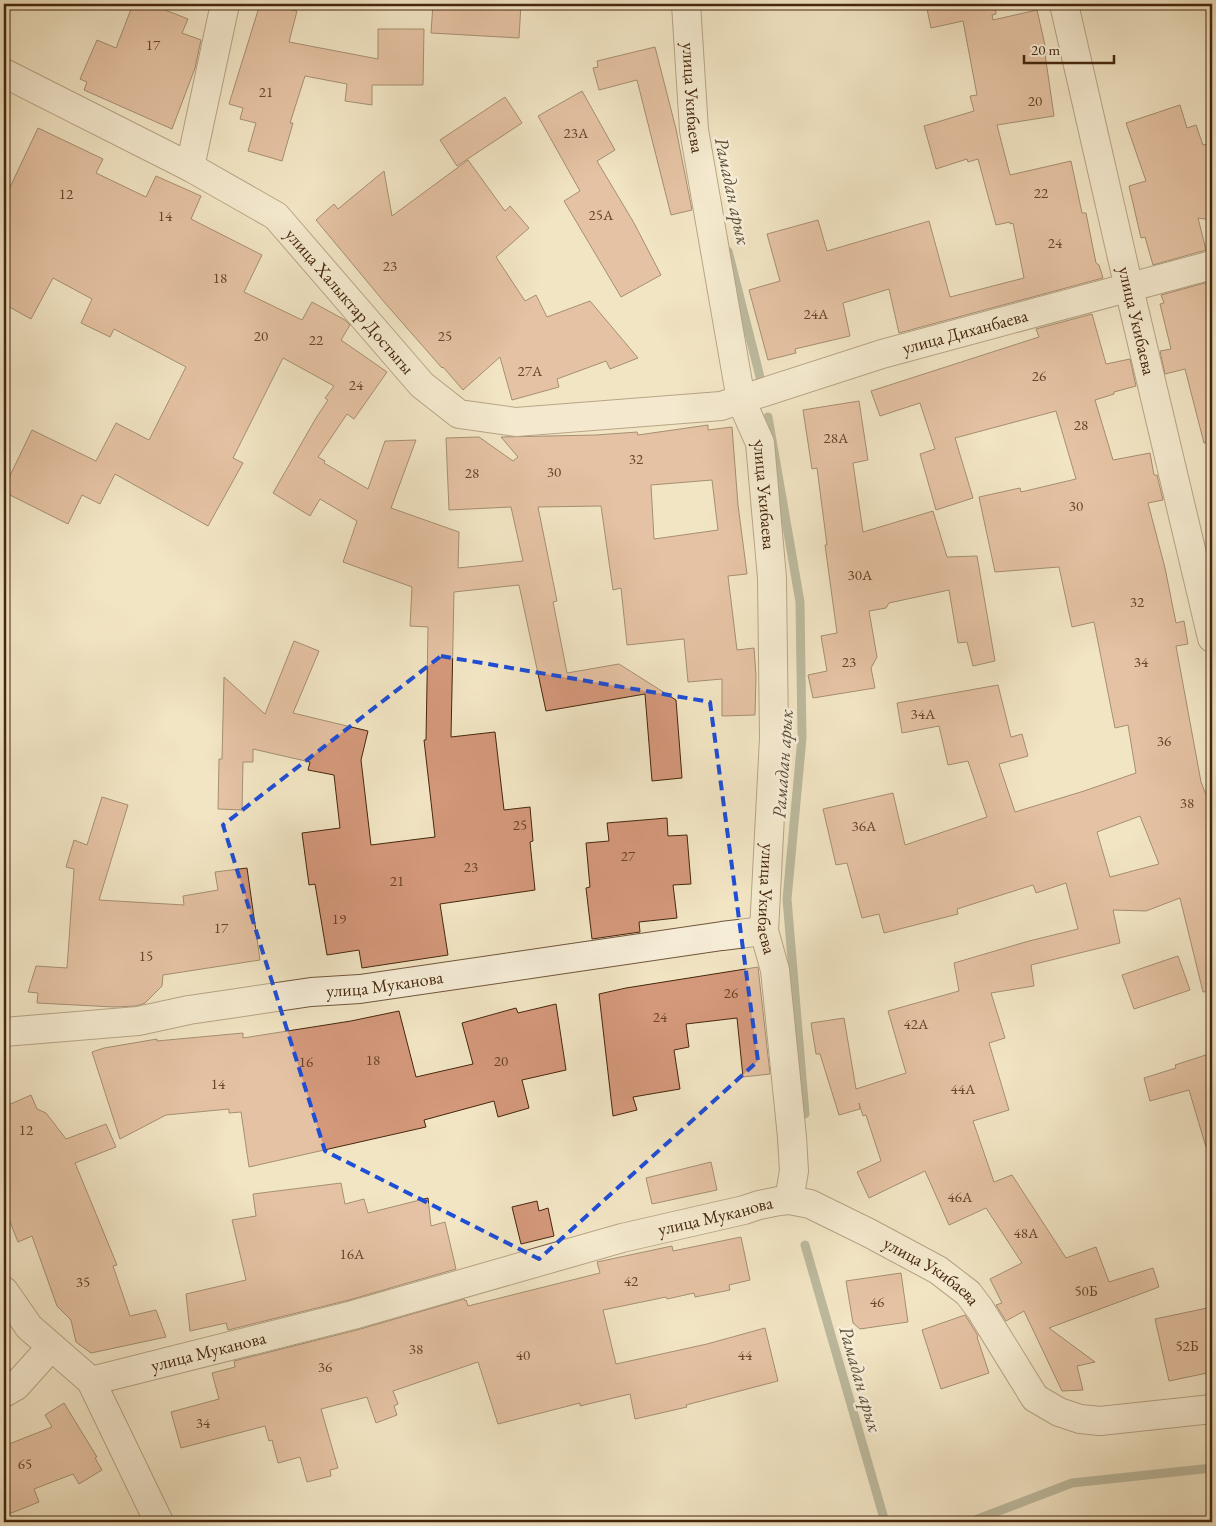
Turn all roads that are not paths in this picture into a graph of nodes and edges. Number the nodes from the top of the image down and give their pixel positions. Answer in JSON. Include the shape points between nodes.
{"nodes":[{"id":1,"x":225,"y":4,"type":"edge"},
{"id":2,"x":686,"y":4,"type":"edge"},
{"id":3,"x":1064,"y":4,"type":"edge"},
{"id":4,"x":4,"y":73,"type":"edge"},
{"id":5,"x":190,"y":167,"type":"junction"},
{"id":6,"x":1212,"y":265,"type":"edge"},
{"id":7,"x":1129,"y":288,"type":"junction"},
{"id":8,"x":731,"y":403,"type":"junction"},
{"id":9,"x":1212,"y":638,"type":"edge"},
{"id":10,"x":764,"y":932,"type":"junction"},
{"id":11,"x":4,"y":1032,"type":"edge"},
{"id":12,"x":789,"y":1200,"type":"junction"},
{"id":13,"x":4,"y":1291,"type":"edge"},
{"id":14,"x":51,"y":1347,"type":"junction"},
{"id":15,"x":91,"y":1381,"type":"junction"},
{"id":16,"x":4,"y":1394,"type":"edge"},
{"id":17,"x":1212,"y":1409,"type":"edge"},
{"id":18,"x":159,"y":1522,"type":"edge"}],
"edges":[{"from":1,"to":5,"type":"street"},
{"from":2,"to":8,"type":"street","name":"улица Укибаева","via":[[694,130]]},
{"from":3,"to":7,"type":"street","name":"улица Укибаева"},
{"from":4,"to":5,"type":"street","name":"улица Халыктар Достыгы"},
{"from":5,"to":8,"type":"street","name":"улица Халыктар Достыгы","via":[[276,216],[422,385],[459,414],[516,422]]},
{"from":6,"to":7,"type":"street","name":"улица Диханбаева"},
{"from":7,"to":8,"type":"street","name":"улица Диханбаева","via":[[882,354]]},
{"from":7,"to":9,"type":"street","name":"улица Укибаева"},
{"from":8,"to":10,"type":"street","name":"улица Укибаева","via":[[760,442],[772,578],[774,738]]},
{"from":10,"to":11,"type":"street","name":"улица Муканова","via":[[360,989],[311,992],[138,1021]]},
{"from":10,"to":12,"type":"street","name":"улица Укибаева","via":[[775,970],[792,1137],[794,1171]]},
{"from":12,"to":15,"type":"street","name":"улица Муканова","via":[[622,1238],[353,1315]]},
{"from":12,"to":17,"type":"street","name":"улица Укибаева","via":[[825,1210],[953,1281],[980,1309],[1035,1398],[1058,1412],[1100,1421]]},
{"from":13,"to":14,"type":"street","via":[[29,1327]]},
{"from":14,"to":15,"type":"street"},
{"from":14,"to":16,"type":"street","via":[[16,1386]]},
{"from":15,"to":18,"type":"street"}]}
